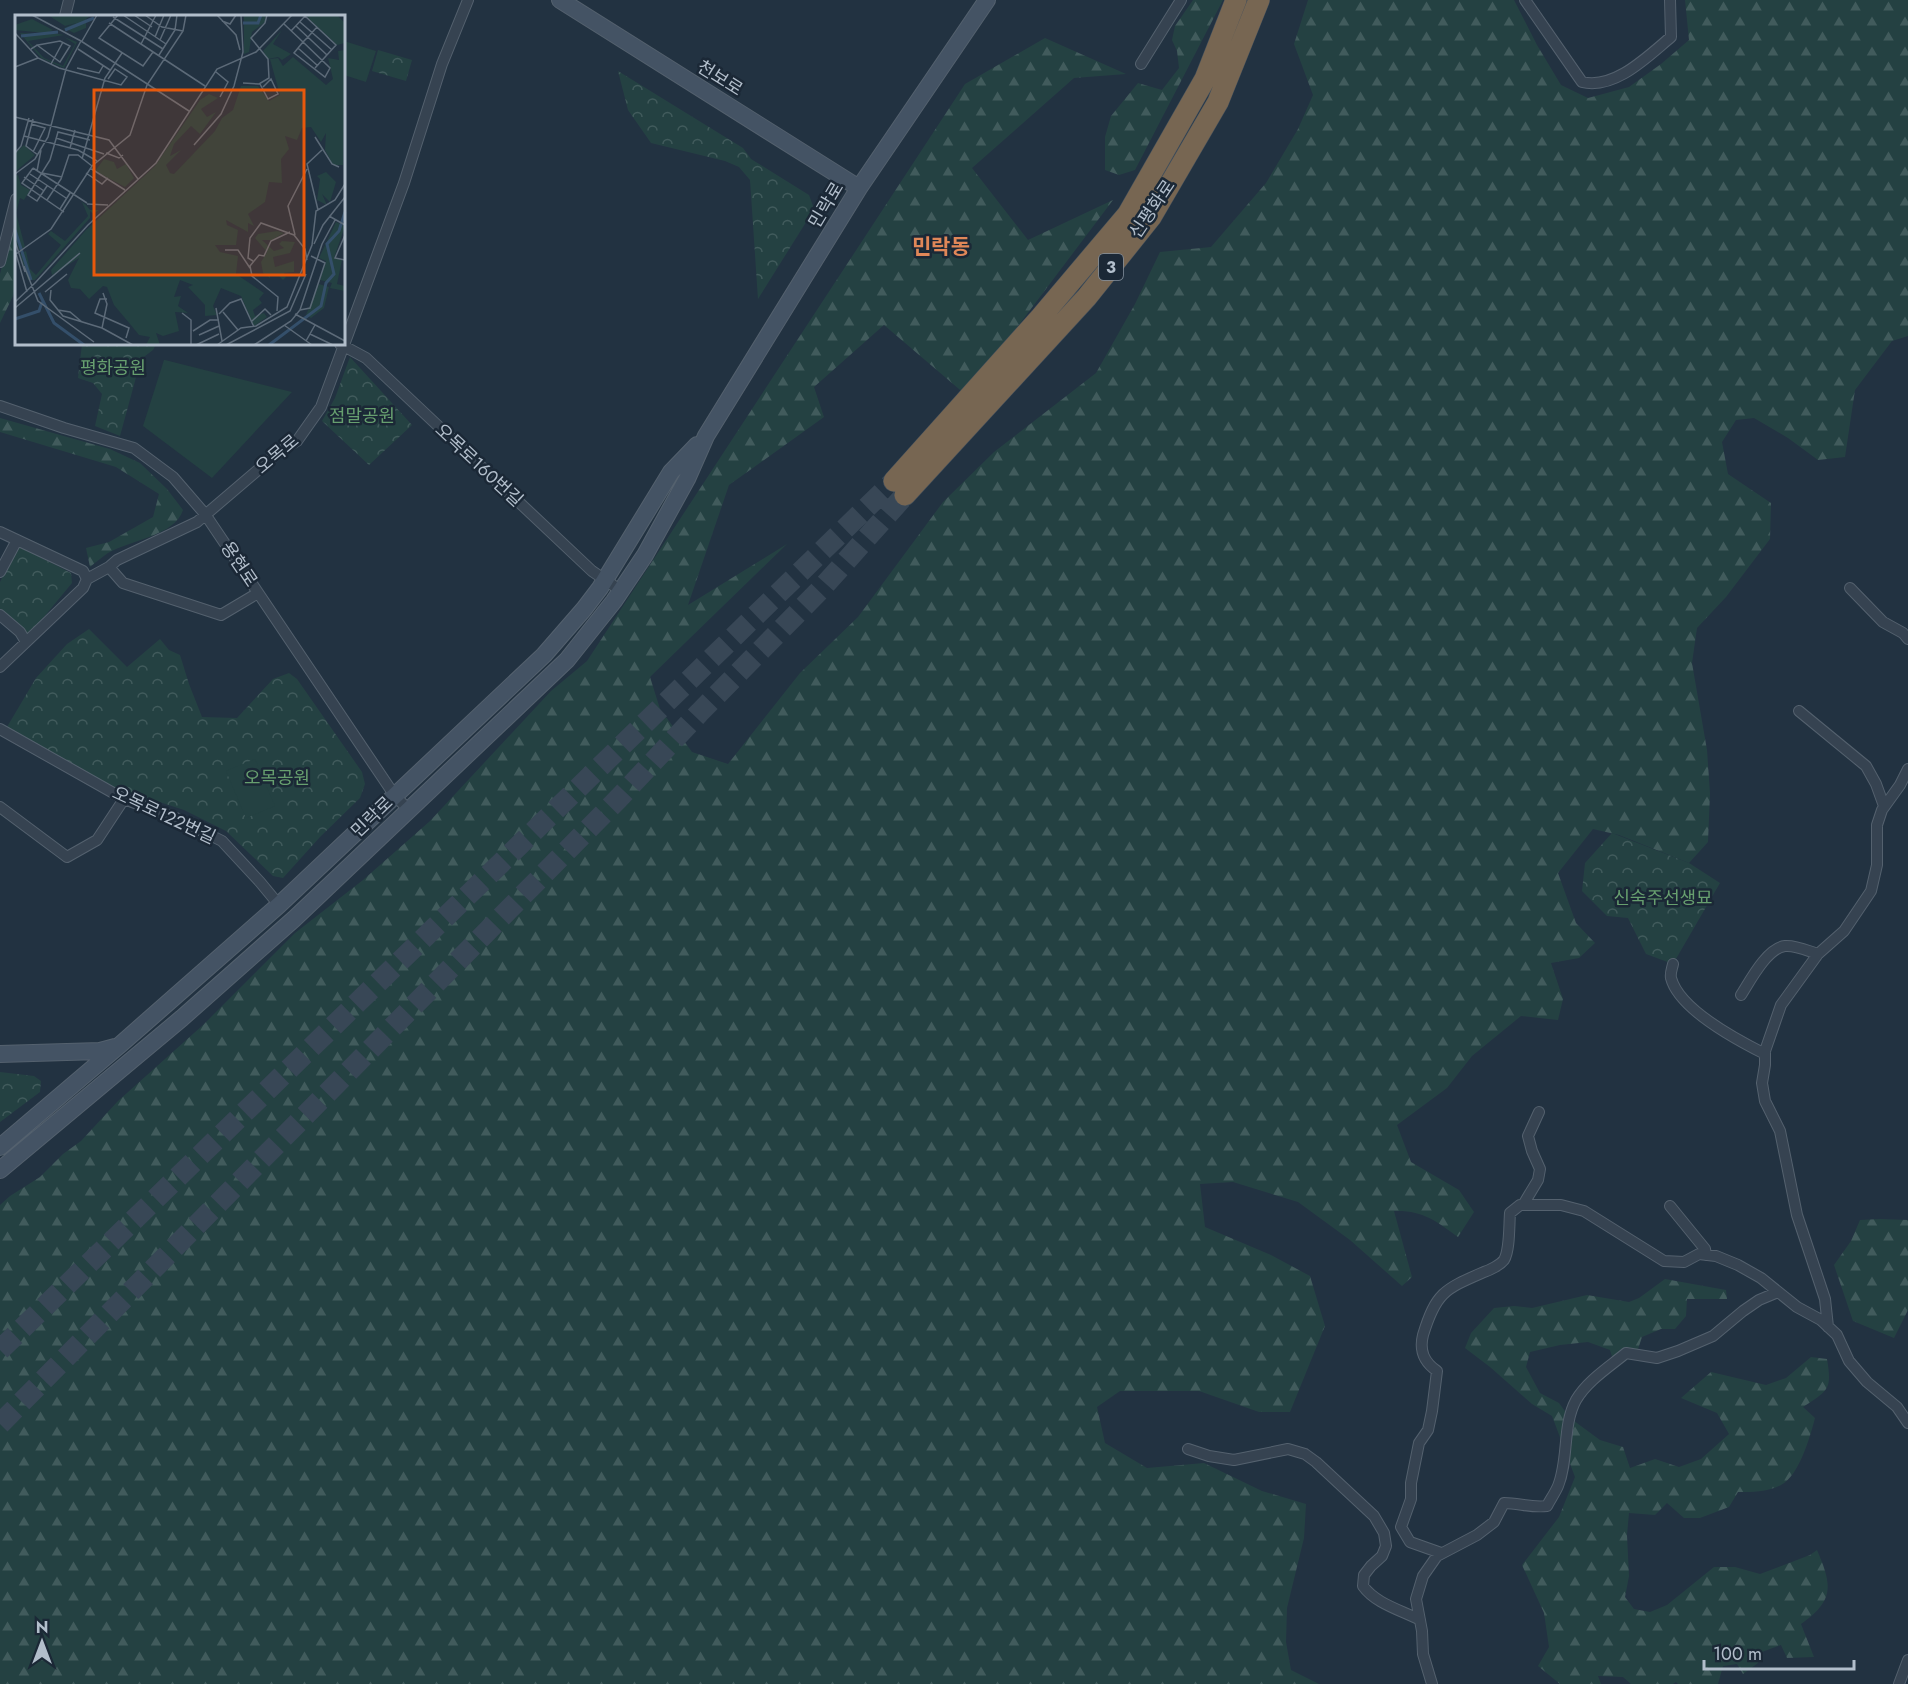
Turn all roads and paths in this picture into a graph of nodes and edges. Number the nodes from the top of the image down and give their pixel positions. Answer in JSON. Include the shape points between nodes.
{"nodes":[{"id":1,"x":69,"y":0,"type":"edge"},
{"id":2,"x":468,"y":0,"type":"edge"},
{"id":3,"x":560,"y":0,"type":"edge"},
{"id":4,"x":987,"y":0,"type":"edge"},
{"id":5,"x":1181,"y":0,"type":"edge"},
{"id":6,"x":1236,"y":0,"type":"edge"},
{"id":7,"x":1259,"y":0,"type":"edge"},
{"id":8,"x":1525,"y":0,"type":"edge"},
{"id":9,"x":1670,"y":0,"type":"edge"},
{"id":10,"x":65,"y":15,"type":"edge"},
{"id":11,"x":1144,"y":59,"type":"dead end"},
{"id":12,"x":860,"y":188,"type":"junction"},
{"id":13,"x":15,"y":203,"type":"edge"},
{"id":14,"x":0,"y":262,"type":"edge"},
{"id":15,"x":345,"y":336,"type":"edge"},
{"id":16,"x":342,"y":345,"type":"edge"},
{"id":17,"x":344,"y":345,"type":"edge"},
{"id":18,"x":0,"y":406,"type":"edge"},
{"id":19,"x":706,"y":435,"type":"junction"},
{"id":20,"x":205,"y":514,"type":"junction"},
{"id":21,"x":0,"y":532,"type":"edge"},
{"id":22,"x":17,"y":540,"type":"junction"},
{"id":23,"x":108,"y":567,"type":"junction"},
{"id":24,"x":0,"y":572,"type":"edge"},
{"id":25,"x":87,"y":579,"type":"junction"},
{"id":26,"x":614,"y":586,"type":"dead end"},
{"id":27,"x":1850,"y":588,"type":"dead end"},
{"id":28,"x":258,"y":594,"type":"junction"},
{"id":29,"x":0,"y":615,"type":"edge"},
{"id":30,"x":1908,"y":639,"type":"edge"},
{"id":31,"x":26,"y":642,"type":"junction"},
{"id":32,"x":0,"y":667,"type":"edge"},
{"id":33,"x":1798,"y":711,"type":"dead end"},
{"id":34,"x":0,"y":729,"type":"edge"},
{"id":35,"x":1908,"y":769,"type":"edge"},
{"id":36,"x":395,"y":796,"type":"junction"},
{"id":37,"x":124,"y":799,"type":"junction"},
{"id":38,"x":1884,"y":806,"type":"junction"},
{"id":39,"x":0,"y":807,"type":"edge"},
{"id":40,"x":408,"y":809,"type":"junction"},
{"id":41,"x":279,"y":905,"type":"junction"},
{"id":42,"x":1818,"y":954,"type":"junction"},
{"id":43,"x":1673,"y":964,"type":"dead end"},
{"id":44,"x":1741,"y":995,"type":"dead end"},
{"id":45,"x":122,"y":1044,"type":"junction"},
{"id":46,"x":52,"y":1053,"type":"junction"},
{"id":47,"x":0,"y":1054,"type":"edge"},
{"id":48,"x":1765,"y":1054,"type":"junction"},
{"id":49,"x":81,"y":1078,"type":"junction"},
{"id":50,"x":1539,"y":1112,"type":"dead end"},
{"id":51,"x":0,"y":1147,"type":"edge"},
{"id":52,"x":0,"y":1170,"type":"edge"},
{"id":53,"x":1523,"y":1205,"type":"junction"},
{"id":54,"x":1670,"y":1206,"type":"dead end"},
{"id":55,"x":1706,"y":1255,"type":"junction"},
{"id":56,"x":1778,"y":1292,"type":"junction"},
{"id":57,"x":1828,"y":1327,"type":"junction"},
{"id":58,"x":1908,"y":1423,"type":"edge"},
{"id":59,"x":1188,"y":1449,"type":"dead end"},
{"id":60,"x":1441,"y":1553,"type":"junction"},
{"id":61,"x":1420,"y":1620,"type":"junction"},
{"id":62,"x":1908,"y":1660,"type":"edge"},
{"id":63,"x":1432,"y":1684,"type":"edge"},
{"id":64,"x":1899,"y":1684,"type":"edge"}],
"edges":[{"from":1,"to":10,"type":"street"},
{"from":2,"to":15,"type":"street","name":"오목로"},
{"from":3,"to":12,"type":"main road","name":"천보로"},
{"from":4,"to":12,"type":"main road","name":"민락로"},
{"from":5,"to":11,"type":"street"},
{"from":6,"to":7,"type":"highway","name":"신평화로","number":"3","via":[[1205,79],[1128,214],[899,488],[1087,297],[1151,217],[1218,102]]},
{"from":8,"to":9,"type":"street","via":[[1582,82],[1594,85],[1630,71],[1671,37]]},
{"from":12,"to":19,"type":"main road","name":"민락로"},
{"from":13,"to":14,"type":"street"},
{"from":16,"to":20,"type":"street","name":"오목로","via":[[321,407],[297,441]]},
{"from":17,"to":26,"type":"street","name":"오목로160번길","via":[[366,358],[592,571]]},
{"from":18,"to":20,"type":"street","name":"용현로","via":[[134,448],[173,477]]},
{"from":19,"to":36,"type":"main road","name":"민락로","via":[[671,472],[600,588],[563,634]]},
{"from":19,"to":40,"type":"main road","name":"민락로","via":[[687,479],[645,555],[595,626],[567,660]]},
{"from":20,"to":23,"type":"street","name":"오목로"},
{"from":20,"to":28,"type":"street","name":"용현로"},
{"from":21,"to":22,"type":"street"},
{"from":22,"to":24,"type":"street"},
{"from":22,"to":25,"type":"street","via":[[82,571]]},
{"from":23,"to":25,"type":"street","name":"오목로"},
{"from":23,"to":28,"type":"street","via":[[123,584],[221,615]]},
{"from":25,"to":31,"type":"street","name":"오목로","via":[[83,588]]},
{"from":27,"to":30,"type":"street","via":[[1884,622]]},
{"from":28,"to":36,"type":"street","name":"용현로"},
{"from":29,"to":31,"type":"street"},
{"from":31,"to":32,"type":"street","name":"오목로"},
{"from":33,"to":38,"type":"street","via":[[1866,766]]},
{"from":34,"to":37,"type":"street","name":"오목로122번길"},
{"from":35,"to":38,"type":"street"},
{"from":36,"to":40,"type":"street","name":"용현로"},
{"from":36,"to":41,"type":"main road","name":"민락로"},
{"from":37,"to":39,"type":"street","via":[[97,840],[67,857]]},
{"from":37,"to":41,"type":"street","name":"오목로122번길","via":[[176,818],[222,841]]},
{"from":38,"to":42,"type":"street","via":[[1877,825],[1877,865],[1871,891],[1844,931]]},
{"from":40,"to":52,"type":"main road","name":"민락로","via":[[294,919]]},
{"from":41,"to":45,"type":"main road","name":"민락로"},
{"from":42,"to":44,"type":"street","via":[[1784,946],[1770,953]]},
{"from":42,"to":48,"type":"street","via":[[1780,1005]]},
{"from":43,"to":48,"type":"street","via":[[1670,975],[1689,1005],[1729,1035]]},
{"from":45,"to":46,"type":"main road","via":[[100,1051]]},
{"from":45,"to":49,"type":"main road","name":"민락로"},
{"from":46,"to":47,"type":"main road"},
{"from":46,"to":49,"type":"main road","via":[[70,1063]]},
{"from":48,"to":57,"type":"street","via":[[1765,1101],[1780,1131],[1797,1215],[1825,1299]]},
{"from":49,"to":51,"type":"main road","name":"민락로"},
{"from":50,"to":53,"type":"street","via":[[1528,1136],[1540,1169]]},
{"from":53,"to":55,"type":"street","via":[[1561,1205],[1584,1211],[1664,1261],[1684,1262],[1699,1254]]},
{"from":53,"to":60,"type":"street","via":[[1510,1213],[1504,1260],[1451,1286],[1435,1303],[1421,1344],[1426,1362],[1437,1371],[1428,1430],[1419,1443],[1411,1499],[1401,1527],[1410,1542]]},
{"from":54,"to":55,"type":"street"},
{"from":55,"to":56,"type":"street","via":[[1738,1265]]},
{"from":56,"to":57,"type":"street"},
{"from":56,"to":60,"type":"street","via":[[1759,1300],[1713,1336],[1678,1351],[1657,1358],[1626,1353],[1576,1400],[1570,1414],[1558,1486],[1546,1506],[1504,1503],[1494,1522]]},
{"from":57,"to":58,"type":"street","via":[[1861,1375],[1897,1407]]},
{"from":59,"to":61,"type":"street","via":[[1234,1460],[1288,1449],[1305,1454],[1374,1516],[1384,1533],[1386,1546],[1382,1556],[1364,1575],[1363,1586],[1368,1594]]},
{"from":60,"to":61,"type":"street","via":[[1423,1576],[1416,1599]]},
{"from":61,"to":63,"type":"street","via":[[1423,1654]]},
{"from":62,"to":64,"type":"street"}]}
